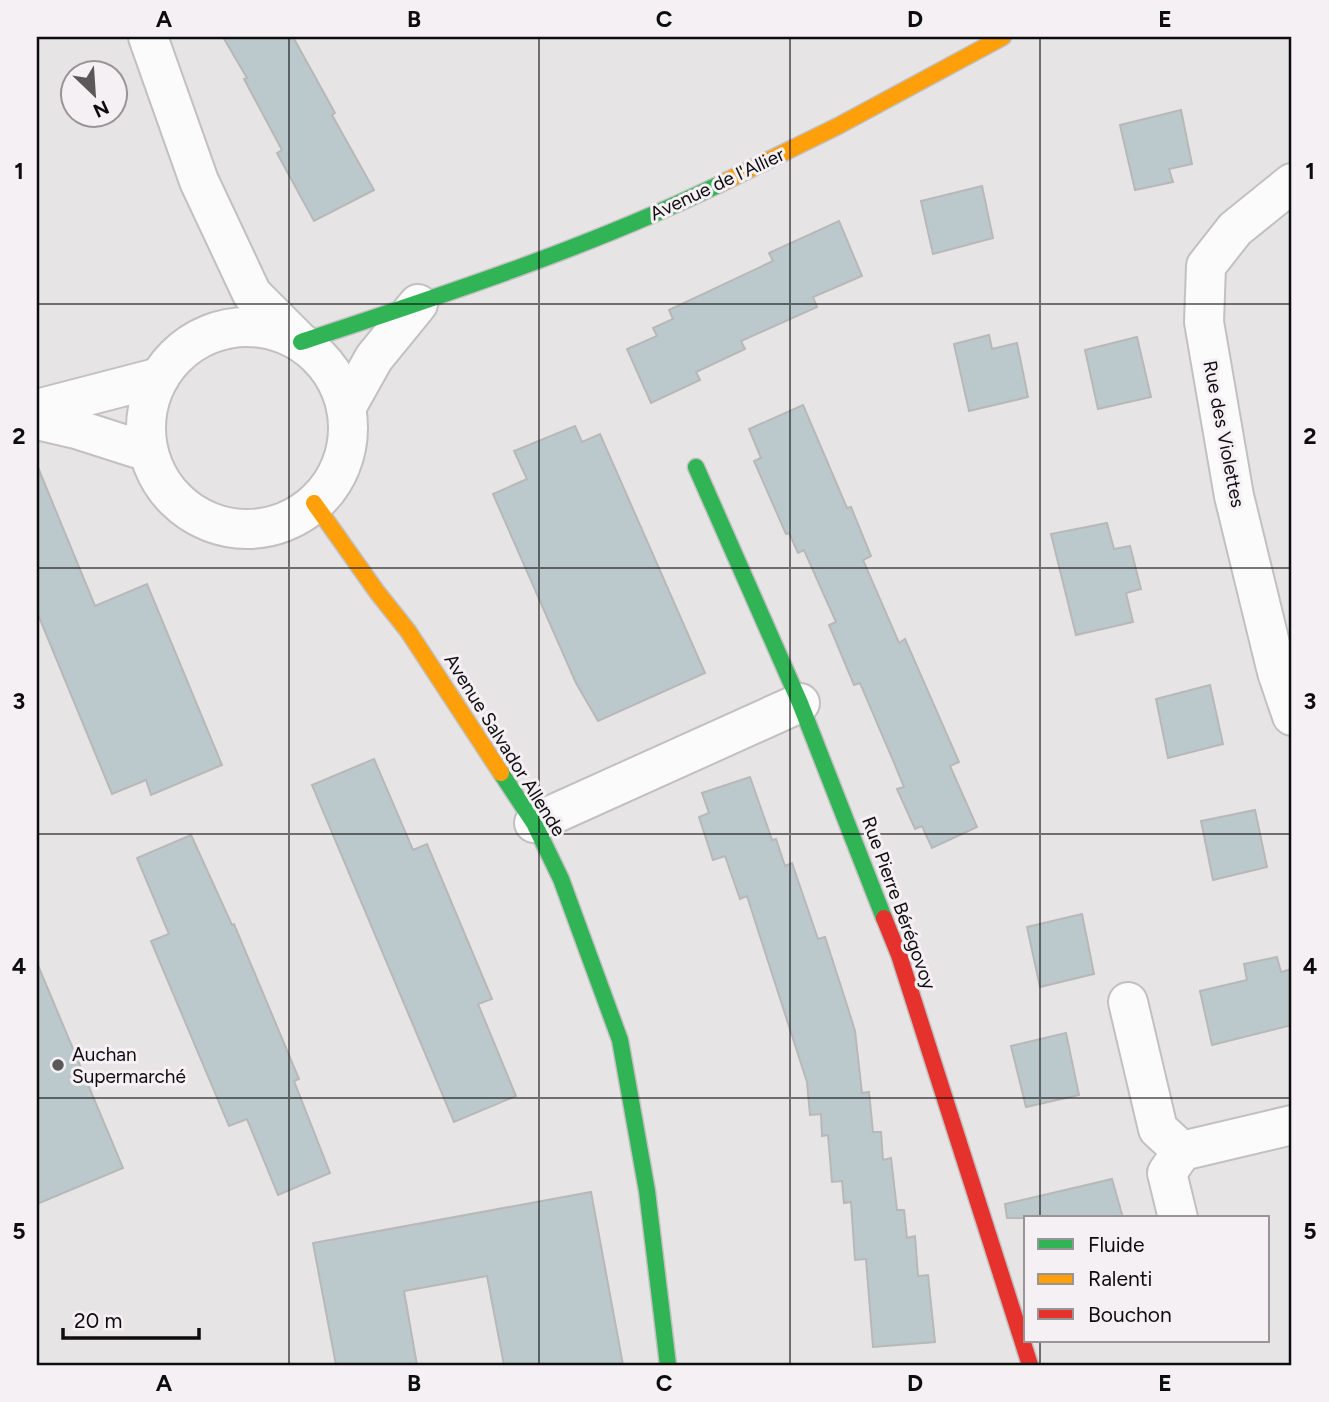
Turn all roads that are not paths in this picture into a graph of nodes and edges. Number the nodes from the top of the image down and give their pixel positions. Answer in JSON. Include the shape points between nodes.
{"nodes":[{"id":1,"x":148,"y":37,"type":"edge"},
{"id":2,"x":1003,"y":37,"type":"edge"},
{"id":3,"x":1292,"y":183,"type":"edge"},
{"id":4,"x":418,"y":304,"type":"junction"},
{"id":5,"x":301,"y":342,"type":"junction"},
{"id":6,"x":160,"y":377,"type":"junction"},
{"id":7,"x":346,"y":408,"type":"junction"},
{"id":8,"x":37,"y":409,"type":"edge"},
{"id":9,"x":37,"y":419,"type":"edge"},
{"id":10,"x":148,"y":452,"type":"junction"},
{"id":11,"x":696,"y":467,"type":"dead end"},
{"id":12,"x":314,"y":503,"type":"junction"},
{"id":13,"x":800,"y":703,"type":"junction"},
{"id":14,"x":1292,"y":716,"type":"edge"},
{"id":15,"x":534,"y":823,"type":"junction"},
{"id":16,"x":1128,"y":1002,"type":"dead end"},
{"id":17,"x":1292,"y":1125,"type":"edge"},
{"id":18,"x":1182,"y":1151,"type":"junction"},
{"id":19,"x":1178,"y":1216,"type":"edge"},
{"id":20,"x":668,"y":1365,"type":"edge"},
{"id":21,"x":1030,"y":1365,"type":"edge"}],
"edges":[{"from":1,"to":5,"type":"street","via":[[199,181],[252,294]]},
{"from":2,"to":4,"type":"street","name":"Avenue de l'Allier","via":[[843,125],[670,207]]},
{"from":3,"to":14,"type":"street","name":"Rue des Violettes","via":[[1235,229],[1206,266],[1204,322],[1234,496]]},
{"from":4,"to":5,"type":"street","name":"Avenue de l'Allier"},
{"from":4,"to":7,"type":"street","via":[[374,358]]},
{"from":5,"to":6,"type":"street","via":[[277,331],[223,330],[198,339],[176,355]]},
{"from":5,"to":7,"type":"street","via":[[322,360]]},
{"from":6,"to":8,"type":"street"},
{"from":6,"to":10,"type":"street","via":[[147,413]]},
{"from":7,"to":12,"type":"street","via":[[348,435],[342,460]]},
{"from":9,"to":10,"type":"street"},
{"from":10,"to":12,"type":"street","via":[[160,479],[178,502],[203,519],[231,527],[261,528],[289,520]]},
{"from":11,"to":13,"type":"street","name":"Rue Pierre Bérégovoy"},
{"from":12,"to":15,"type":"street","name":"Avenue Salvador Allende","via":[[408,631]]},
{"from":13,"to":15,"type":"street"},
{"from":13,"to":21,"type":"street","name":"Rue Pierre Bérégovoy","via":[[899,955]]},
{"from":15,"to":20,"type":"street","name":"Avenue Salvador Allende","via":[[561,879],[620,1040],[647,1191]]},
{"from":16,"to":18,"type":"street","via":[[1158,1129]]},
{"from":17,"to":18,"type":"street"},
{"from":18,"to":19,"type":"street","via":[[1167,1173]]}]}
